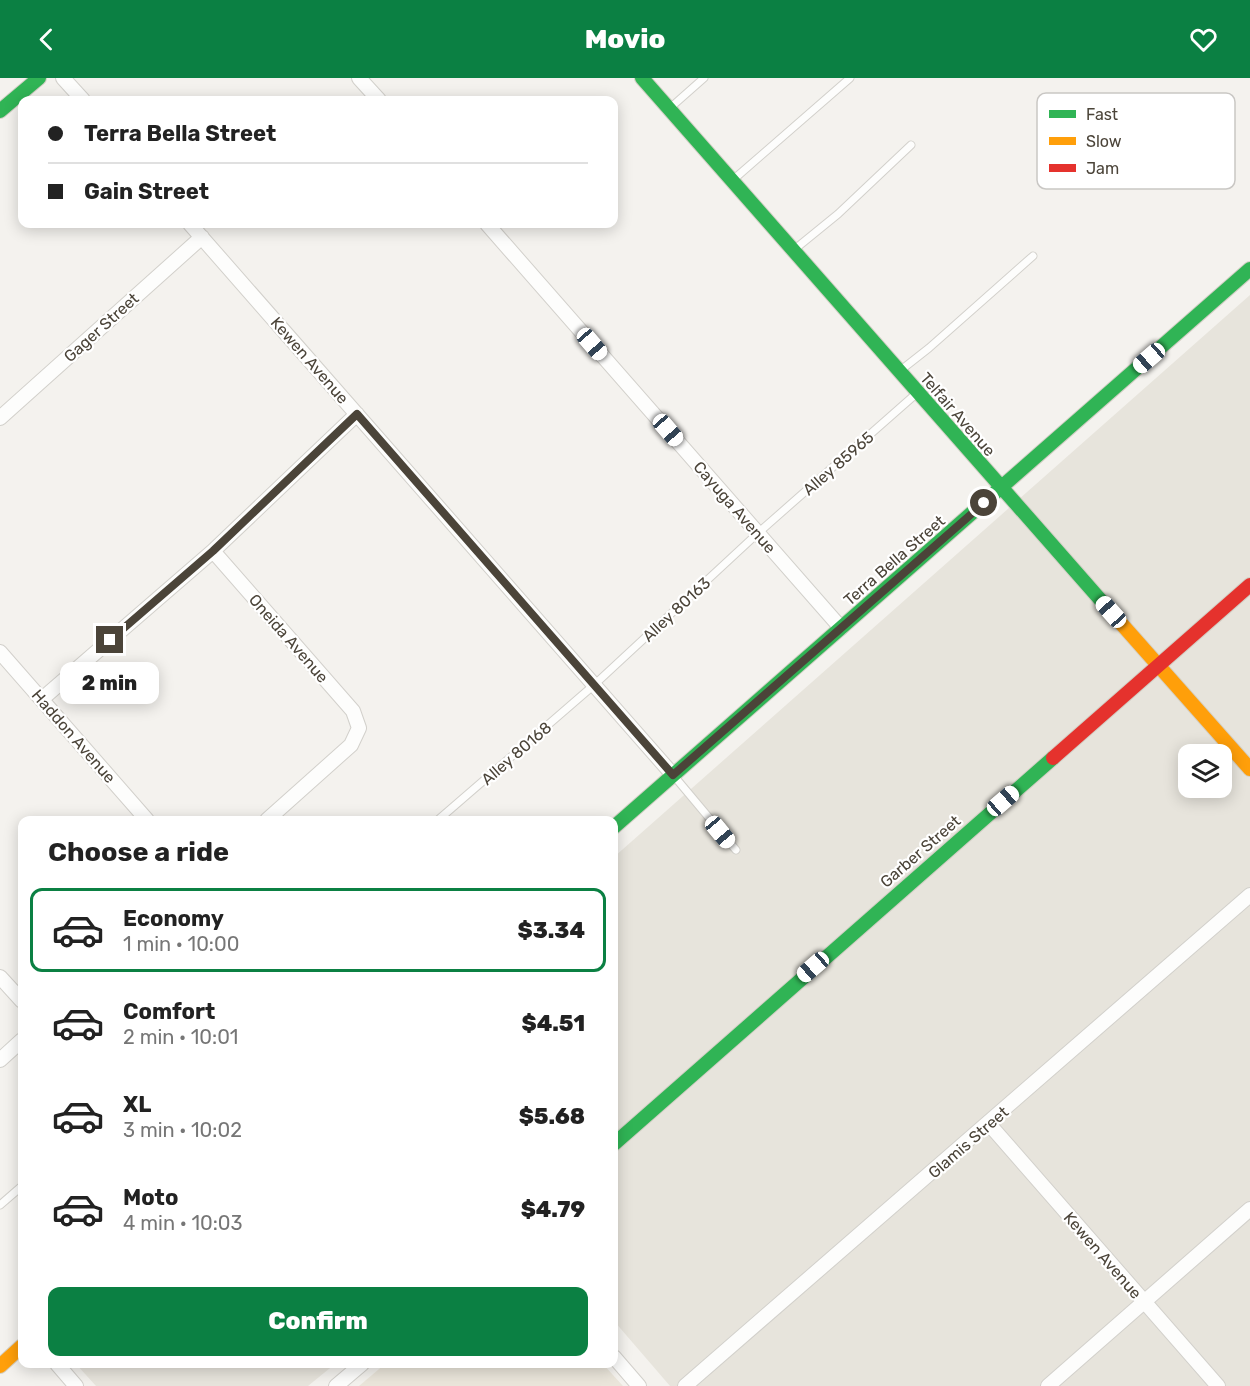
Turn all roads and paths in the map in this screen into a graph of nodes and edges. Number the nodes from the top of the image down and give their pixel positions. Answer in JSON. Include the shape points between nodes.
{"nodes":[{"id":1,"x":39,"y":78,"type":"edge"},
{"id":2,"x":63,"y":78,"type":"edge"},
{"id":3,"x":359,"y":78,"type":"edge"},
{"id":4,"x":642,"y":78,"type":"edge"},
{"id":5,"x":704,"y":78,"type":"edge"},
{"id":6,"x":850,"y":78,"type":"edge"},
{"id":7,"x":79,"y":96,"type":"edge"},
{"id":8,"x":375,"y":96,"type":"edge"},
{"id":9,"x":669,"y":108,"type":"junction"},
{"id":10,"x":0,"y":111,"type":"edge"},
{"id":11,"x":910,"y":145,"type":"dead end"},
{"id":12,"x":732,"y":181,"type":"junction"},
{"id":13,"x":194,"y":228,"type":"edge"},
{"id":14,"x":491,"y":228,"type":"edge"},
{"id":15,"x":202,"y":237,"type":"junction"},
{"id":16,"x":793,"y":250,"type":"junction"},
{"id":17,"x":1033,"y":256,"type":"dead end"},
{"id":18,"x":1250,"y":269,"type":"edge"},
{"id":19,"x":898,"y":371,"type":"junction"},
{"id":20,"x":917,"y":393,"type":"junction"},
{"id":21,"x":357,"y":414,"type":"junction"},
{"id":22,"x":0,"y":418,"type":"edge"},
{"id":23,"x":1001,"y":488,"type":"junction"},
{"id":24,"x":758,"y":533,"type":"junction"},
{"id":25,"x":213,"y":551,"type":"junction"},
{"id":26,"x":1250,"y":585,"type":"edge"},
{"id":27,"x":841,"y":628,"type":"junction"},
{"id":28,"x":0,"y":652,"type":"edge"},
{"id":29,"x":1159,"y":665,"type":"junction"},
{"id":30,"x":594,"y":685,"type":"junction"},
{"id":31,"x":42,"y":699,"type":"junction"},
{"id":32,"x":1250,"y":770,"type":"edge"},
{"id":33,"x":673,"y":775,"type":"junction"},
{"id":34,"x":144,"y":816,"type":"edge"},
{"id":35,"x":271,"y":816,"type":"edge"},
{"id":36,"x":443,"y":816,"type":"edge"},
{"id":37,"x":618,"y":823,"type":"edge"},
{"id":38,"x":735,"y":850,"type":"dead end"},
{"id":39,"x":1250,"y":895,"type":"edge"},
{"id":40,"x":0,"y":976,"type":"edge"},
{"id":41,"x":18,"y":996,"type":"edge"},
{"id":42,"x":18,"y":1044,"type":"edge"},
{"id":43,"x":0,"y":1060,"type":"edge"},
{"id":44,"x":989,"y":1124,"type":"junction"},
{"id":45,"x":618,"y":1139,"type":"edge"},
{"id":46,"x":18,"y":1189,"type":"edge"},
{"id":47,"x":0,"y":1205,"type":"edge"},
{"id":48,"x":1250,"y":1209,"type":"edge"},
{"id":49,"x":1143,"y":1302,"type":"junction"},
{"id":50,"x":18,"y":1350,"type":"edge"},
{"id":51,"x":618,"y":1362,"type":"edge"},
{"id":52,"x":0,"y":1366,"type":"edge"},
{"id":53,"x":60,"y":1368,"type":"edge"},
{"id":54,"x":357,"y":1368,"type":"edge"},
{"id":55,"x":76,"y":1386,"type":"edge"},
{"id":56,"x":336,"y":1386,"type":"edge"},
{"id":57,"x":639,"y":1386,"type":"edge"},
{"id":58,"x":685,"y":1386,"type":"edge"},
{"id":59,"x":1048,"y":1386,"type":"edge"},
{"id":60,"x":1218,"y":1386,"type":"edge"}],
"edges":[{"from":1,"to":10,"type":"street"},
{"from":2,"to":7,"type":"street"},
{"from":3,"to":8,"type":"street"},
{"from":4,"to":9,"type":"street","name":"Telfair Avenue"},
{"from":5,"to":9,"type":"lane"},
{"from":6,"to":12,"type":"lane"},
{"from":9,"to":12,"type":"street","name":"Telfair Avenue"},
{"from":11,"to":16,"type":"lane","via":[[838,214]]},
{"from":12,"to":16,"type":"street","name":"Telfair Avenue"},
{"from":13,"to":15,"type":"street","name":"Kewen Avenue"},
{"from":14,"to":24,"type":"street","name":"Cayuga Avenue"},
{"from":15,"to":21,"type":"street","name":"Kewen Avenue"},
{"from":15,"to":22,"type":"street","name":"Gager Street"},
{"from":16,"to":19,"type":"street","name":"Telfair Avenue"},
{"from":17,"to":19,"type":"lane"},
{"from":18,"to":23,"type":"street","name":"Terra Bella Street"},
{"from":19,"to":20,"type":"street","name":"Telfair Avenue"},
{"from":20,"to":23,"type":"street","name":"Telfair Avenue"},
{"from":20,"to":24,"type":"lane","name":"Alley 85965"},
{"from":21,"to":25,"type":"street"},
{"from":21,"to":30,"type":"street","name":"Kewen Avenue"},
{"from":23,"to":27,"type":"street","name":"Terra Bella Street"},
{"from":23,"to":29,"type":"street","name":"Telfair Avenue"},
{"from":24,"to":27,"type":"street","name":"Cayuga Avenue"},
{"from":24,"to":30,"type":"lane","name":"Alley 80163"},
{"from":25,"to":31,"type":"street"},
{"from":25,"to":35,"type":"street","name":"Oneida Avenue","via":[[353,711],[359,728],[351,745]]},
{"from":26,"to":29,"type":"street","name":"Garber Street"},
{"from":27,"to":33,"type":"street","name":"Terra Bella Street"},
{"from":28,"to":31,"type":"street","name":"Haddon Avenue"},
{"from":29,"to":32,"type":"street","name":"Telfair Avenue"},
{"from":29,"to":45,"type":"street","name":"Garber Street"},
{"from":30,"to":33,"type":"street","name":"Kewen Avenue"},
{"from":30,"to":36,"type":"lane","name":"Alley 80168"},
{"from":31,"to":34,"type":"street","name":"Haddon Avenue"},
{"from":33,"to":37,"type":"street","name":"Terra Bella Street"},
{"from":33,"to":38,"type":"lane","name":"Kewen Avenue"},
{"from":39,"to":44,"type":"street","name":"Glamis Street"},
{"from":40,"to":41,"type":"street"},
{"from":42,"to":43,"type":"street"},
{"from":44,"to":49,"type":"street","name":"Kewen Avenue"},
{"from":44,"to":58,"type":"street","name":"Glamis Street"},
{"from":46,"to":47,"type":"lane"},
{"from":48,"to":49,"type":"street"},
{"from":49,"to":59,"type":"street"},
{"from":49,"to":60,"type":"street","name":"Kewen Avenue"},
{"from":50,"to":52,"type":"street"},
{"from":51,"to":57,"type":"street"},
{"from":53,"to":55,"type":"street"},
{"from":54,"to":56,"type":"street"}]}
